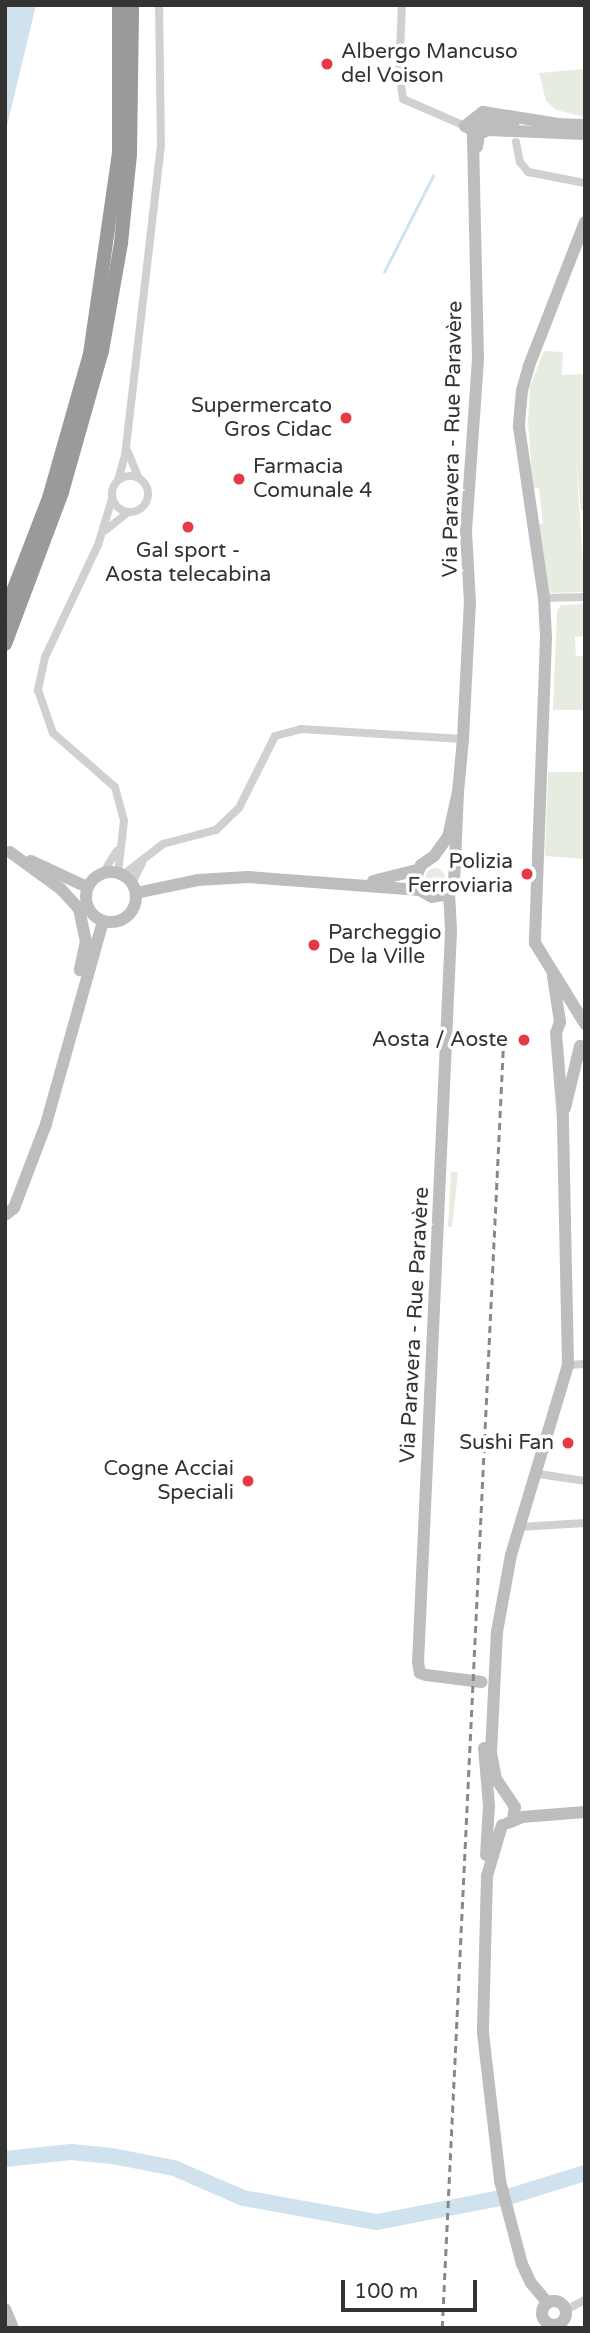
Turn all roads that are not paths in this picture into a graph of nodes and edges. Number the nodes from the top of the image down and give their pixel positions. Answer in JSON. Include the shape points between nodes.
{"nodes":[{"id":1,"x":119,"y":5,"type":"edge"},
{"id":2,"x":132,"y":5,"type":"edge"},
{"id":3,"x":159,"y":5,"type":"edge"},
{"id":4,"x":402,"y":5,"type":"edge"},
{"id":5,"x":560,"y":124,"type":"junction"},
{"id":6,"x":585,"y":125,"type":"edge"},
{"id":7,"x":472,"y":130,"type":"junction"},
{"id":8,"x":585,"y":134,"type":"edge"},
{"id":9,"x":516,"y":142,"type":"dead end"},
{"id":10,"x":585,"y":183,"type":"edge"},
{"id":11,"x":585,"y":222,"type":"edge"},
{"id":12,"x":127,"y":438,"type":"junction"},
{"id":13,"x":138,"y":477,"type":"junction"},
{"id":14,"x":118,"y":480,"type":"junction"},
{"id":15,"x":112,"y":499,"type":"junction"},
{"id":16,"x":127,"y":513,"type":"junction"},
{"id":17,"x":98,"y":545,"type":"junction"},
{"id":18,"x":585,"y":597,"type":"edge"},
{"id":19,"x":544,"y":598,"type":"junction"},
{"id":20,"x":5,"y":611,"type":"edge"},
{"id":21,"x":5,"y":644,"type":"edge"},
{"id":22,"x":463,"y":739,"type":"junction"},
{"id":23,"x":458,"y":792,"type":"junction"},
{"id":24,"x":119,"y":848,"type":"junction"},
{"id":25,"x":8,"y":850,"type":"edge"},
{"id":26,"x":431,"y":859,"type":"junction"},
{"id":27,"x":417,"y":870,"type":"junction"},
{"id":28,"x":103,"y":873,"type":"junction"},
{"id":29,"x":454,"y":873,"type":"junction"},
{"id":30,"x":127,"y":881,"type":"junction"},
{"id":31,"x":362,"y":883,"type":"junction"},
{"id":32,"x":88,"y":887,"type":"junction"},
{"id":33,"x":420,"y":890,"type":"junction"},
{"id":34,"x":449,"y":892,"type":"junction"},
{"id":35,"x":432,"y":897,"type":"junction"},
{"id":36,"x":449,"y":915,"type":"junction"},
{"id":37,"x":103,"y":921,"type":"junction"},
{"id":38,"x":553,"y":976,"type":"junction"},
{"id":39,"x":81,"y":996,"type":"junction"},
{"id":40,"x":581,"y":1021,"type":"edge"},
{"id":41,"x":560,"y":1022,"type":"junction"},
{"id":42,"x":559,"y":1042,"type":"junction"},
{"id":43,"x":582,"y":1044,"type":"edge"},
{"id":44,"x":564,"y":1118,"type":"junction"},
{"id":45,"x":5,"y":1214,"type":"edge"},
{"id":46,"x":585,"y":1364,"type":"edge"},
{"id":47,"x":568,"y":1365,"type":"junction"},
{"id":48,"x":539,"y":1474,"type":"junction"},
{"id":49,"x":585,"y":1481,"type":"edge"},
{"id":50,"x":585,"y":1523,"type":"edge"},
{"id":51,"x":520,"y":1527,"type":"junction"},
{"id":52,"x":497,"y":1632,"type":"junction"},
{"id":53,"x":485,"y":1685,"type":"junction"},
{"id":54,"x":492,"y":1765,"type":"junction"},
{"id":55,"x":510,"y":1801,"type":"junction"},
{"id":56,"x":489,"y":1810,"type":"junction"},
{"id":57,"x":561,"y":1812,"type":"junction"},
{"id":58,"x":585,"y":1812,"type":"edge"},
{"id":59,"x":507,"y":1822,"type":"junction"},
{"id":60,"x":487,"y":1876,"type":"junction"},
{"id":61,"x":585,"y":2300,"type":"edge"},
{"id":62,"x":548,"y":2303,"type":"junction"},
{"id":63,"x":5,"y":2309,"type":"edge"},
{"id":64,"x":566,"y":2310,"type":"junction"},
{"id":65,"x":555,"y":2326,"type":"edge"},
{"id":66,"x":13,"y":2328,"type":"edge"}],
"edges":[{"from":1,"to":20,"type":"highway","via":[[119,152],[90,354],[49,498]]},
{"from":2,"to":21,"type":"highway","via":[[130,154],[121,243],[102,351],[62,492]]},
{"from":3,"to":12,"type":"street","via":[[161,146]]},
{"from":4,"to":7,"type":"street","via":[[399,70],[403,99]]},
{"from":5,"to":6,"type":"street"},
{"from":5,"to":7,"type":"street","via":[[492,120]]},
{"from":5,"to":7,"type":"street","via":[[498,112],[477,115]]},
{"from":7,"to":8,"type":"street"},
{"from":7,"to":22,"type":"street","name":"Via Paravera - Rue Paravère","via":[[478,359],[466,531],[470,603]]},
{"from":9,"to":10,"type":"street","via":[[520,162],[528,172]]},
{"from":11,"to":19,"type":"street","via":[[529,366],[519,428]]},
{"from":12,"to":13,"type":"street","via":[[128,458]]},
{"from":12,"to":14,"type":"street"},
{"from":13,"to":14,"type":"street"},
{"from":13,"to":16,"type":"street","via":[[147,486],[147,501],[141,509]]},
{"from":14,"to":15,"type":"street"},
{"from":15,"to":16,"type":"street"},
{"from":15,"to":17,"type":"street"},
{"from":16,"to":17,"type":"street","via":[[114,520]]},
{"from":17,"to":24,"type":"street","via":[[45,657],[38,690],[53,733],[115,787],[124,821]]},
{"from":18,"to":19,"type":"street"},
{"from":19,"to":38,"type":"street","via":[[535,943]]},
{"from":22,"to":23,"type":"street","name":"Via Paravera - Rue Paravère"},
{"from":22,"to":30,"type":"street","via":[[301,729],[275,736],[239,808],[216,830],[163,844]]},
{"from":23,"to":26,"type":"street","name":"Via Paravera - Rue Paravère","via":[[448,837]]},
{"from":23,"to":29,"type":"street","name":"Via Paravera - Rue Paravère"},
{"from":24,"to":28,"type":"street"},
{"from":24,"to":30,"type":"street"},
{"from":25,"to":32,"type":"street"},
{"from":25,"to":39,"type":"street","via":[[61,889],[79,909],[86,941],[79,974]]},
{"from":26,"to":27,"type":"street"},
{"from":26,"to":29,"type":"street","via":[[445,861]]},
{"from":27,"to":31,"type":"street"},
{"from":27,"to":33,"type":"street"},
{"from":28,"to":30,"type":"street"},
{"from":28,"to":32,"type":"street"},
{"from":29,"to":34,"type":"street"},
{"from":30,"to":31,"type":"street","via":[[248,877]]},
{"from":30,"to":37,"type":"street","via":[[135,905],[125,918]]},
{"from":31,"to":33,"type":"street"},
{"from":32,"to":37,"type":"street","via":[[89,910]]},
{"from":33,"to":35,"type":"street"},
{"from":34,"to":35,"type":"street"},
{"from":34,"to":36,"type":"street","name":"Via Paravera - Rue Paravère"},
{"from":35,"to":36,"type":"street"},
{"from":36,"to":53,"type":"street","name":"Via Paravera - Rue Paravère","via":[[420,1673]]},
{"from":37,"to":39,"type":"street"},
{"from":38,"to":40,"type":"street"},
{"from":38,"to":41,"type":"street"},
{"from":39,"to":45,"type":"street","via":[[46,1124],[14,1208]]},
{"from":40,"to":41,"type":"street"},
{"from":41,"to":42,"type":"street"},
{"from":42,"to":43,"type":"street","via":[[570,1049]]},
{"from":42,"to":44,"type":"street"},
{"from":43,"to":44,"type":"street"},
{"from":44,"to":47,"type":"street"},
{"from":46,"to":47,"type":"street"},
{"from":47,"to":48,"type":"street"},
{"from":48,"to":49,"type":"street"},
{"from":48,"to":51,"type":"street"},
{"from":50,"to":51,"type":"street"},
{"from":51,"to":52,"type":"street","via":[[503,1585]]},
{"from":52,"to":53,"type":"street"},
{"from":52,"to":54,"type":"street"},
{"from":53,"to":54,"type":"street"},
{"from":53,"to":56,"type":"street","via":[[483,1766]]},
{"from":54,"to":55,"type":"street"},
{"from":55,"to":56,"type":"street","via":[[497,1797]]},
{"from":55,"to":57,"type":"street"},
{"from":55,"to":59,"type":"street"},
{"from":56,"to":59,"type":"street"},
{"from":56,"to":60,"type":"street"},
{"from":57,"to":58,"type":"street"},
{"from":57,"to":59,"type":"street"},
{"from":59,"to":60,"type":"street"},
{"from":60,"to":62,"type":"street","via":[[483,2033],[496,2160],[515,2243],[531,2283]]},
{"from":61,"to":64,"type":"street"},
{"from":62,"to":64,"type":"street","via":[[559,2302]]},
{"from":62,"to":65,"type":"street","via":[[542,2312]]},
{"from":63,"to":66,"type":"street"},
{"from":64,"to":65,"type":"street"}]}
